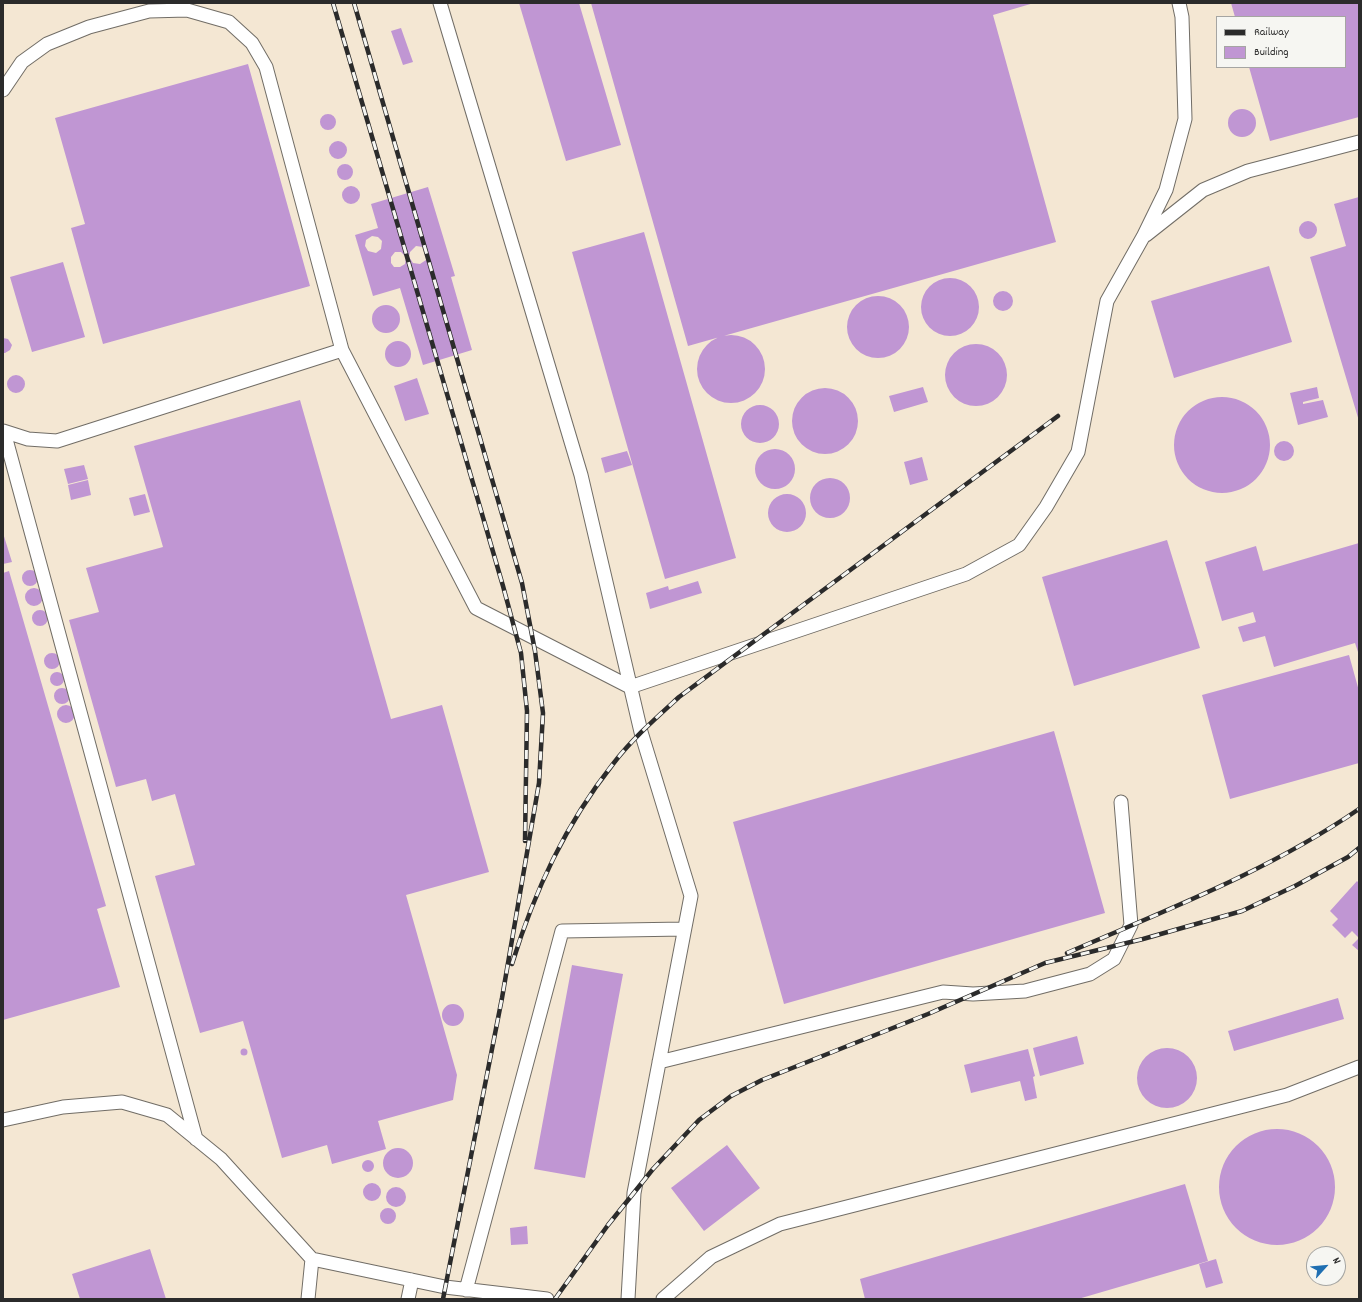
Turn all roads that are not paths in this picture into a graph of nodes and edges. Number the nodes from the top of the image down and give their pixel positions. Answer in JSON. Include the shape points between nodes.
{"nodes":[{"id":1,"x":440,"y":3,"type":"edge"},
{"id":2,"x":1179,"y":3,"type":"edge"},
{"id":3,"x":3,"y":90,"type":"edge"},
{"id":4,"x":1359,"y":142,"type":"edge"},
{"id":5,"x":1142,"y":237,"type":"junction"},
{"id":6,"x":342,"y":350,"type":"junction"},
{"id":7,"x":3,"y":432,"type":"edge"},
{"id":8,"x":630,"y":687,"type":"junction"},
{"id":9,"x":1121,"y":802,"type":"dead end"},
{"id":10,"x":684,"y":928,"type":"junction"},
{"id":11,"x":659,"y":1062,"type":"junction"},
{"id":12,"x":1359,"y":1067,"type":"edge"},
{"id":13,"x":3,"y":1120,"type":"edge"},
{"id":14,"x":196,"y":1139,"type":"junction"},
{"id":15,"x":312,"y":1259,"type":"junction"},
{"id":16,"x":412,"y":1280,"type":"junction"},
{"id":17,"x":466,"y":1290,"type":"junction"},
{"id":18,"x":308,"y":1299,"type":"edge"},
{"id":19,"x":408,"y":1299,"type":"edge"},
{"id":20,"x":547,"y":1299,"type":"edge"},
{"id":21,"x":628,"y":1299,"type":"edge"},
{"id":22,"x":663,"y":1299,"type":"edge"}],
"edges":[{"from":1,"to":8,"type":"lane","via":[[581,475]]},
{"from":2,"to":5,"type":"lane","via":[[1182,17],[1185,119],[1166,190]]},
{"from":3,"to":6,"type":"lane","via":[[22,62],[47,44],[89,27],[149,11],[187,10],[229,22],[252,42],[266,67]]},
{"from":4,"to":5,"type":"lane","via":[[1248,171],[1204,190]]},
{"from":5,"to":8,"type":"lane","via":[[1107,301],[1078,452],[1046,507],[1019,545],[966,574]]},
{"from":6,"to":7,"type":"lane","via":[[57,441],[28,440]]},
{"from":6,"to":8,"type":"lane","via":[[476,608]]},
{"from":7,"to":14,"type":"lane"},
{"from":8,"to":10,"type":"lane","via":[[641,732],[691,896]]},
{"from":9,"to":11,"type":"lane","via":[[1131,925],[1114,959],[1090,974],[1025,991],[973,994],[943,992]]},
{"from":10,"to":11,"type":"lane"},
{"from":10,"to":17,"type":"lane","via":[[562,931]]},
{"from":11,"to":21,"type":"lane","via":[[634,1194]]},
{"from":12,"to":22,"type":"lane","via":[[1287,1095],[780,1224],[711,1257]]},
{"from":13,"to":14,"type":"lane","via":[[63,1107],[122,1102],[167,1115]]},
{"from":14,"to":15,"type":"lane","via":[[221,1159]]},
{"from":15,"to":16,"type":"lane"},
{"from":15,"to":18,"type":"lane"},
{"from":16,"to":17,"type":"lane"},
{"from":16,"to":19,"type":"lane"},
{"from":17,"to":20,"type":"lane"}]}
